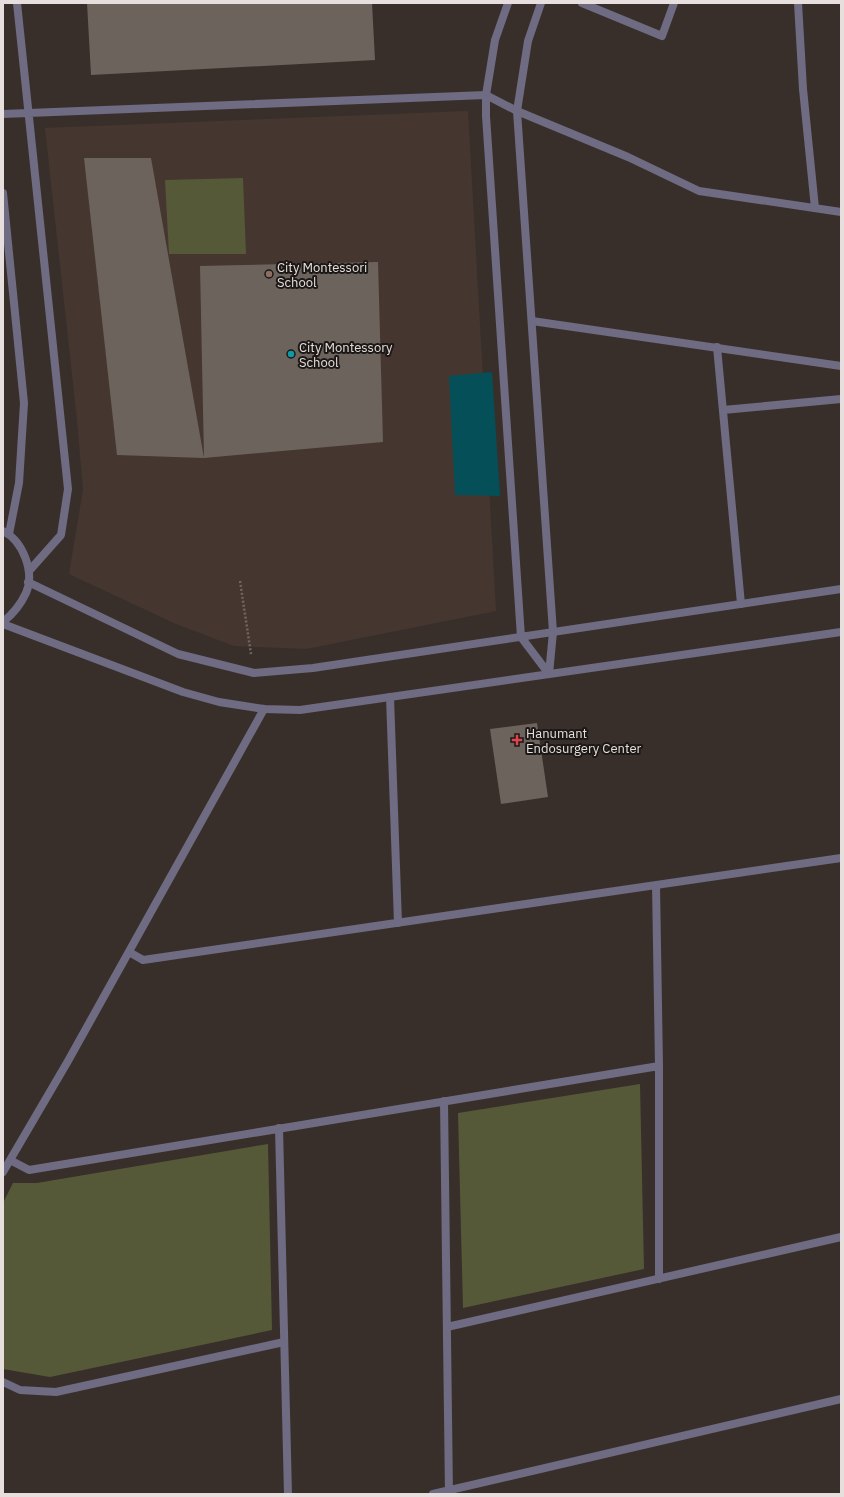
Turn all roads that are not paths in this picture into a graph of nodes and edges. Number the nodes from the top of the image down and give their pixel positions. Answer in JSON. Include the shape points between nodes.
{"nodes":[{"id":1,"x":17,"y":3,"type":"edge"},
{"id":2,"x":508,"y":3,"type":"edge"},
{"id":3,"x":541,"y":3,"type":"edge"},
{"id":4,"x":582,"y":3,"type":"edge"},
{"id":5,"x":674,"y":3,"type":"edge"},
{"id":6,"x":798,"y":3,"type":"edge"},
{"id":7,"x":486,"y":95,"type":"junction"},
{"id":8,"x":517,"y":111,"type":"junction"},
{"id":9,"x":29,"y":112,"type":"junction"},
{"id":10,"x":3,"y":114,"type":"edge"},
{"id":11,"x":3,"y":193,"type":"edge"},
{"id":12,"x":815,"y":208,"type":"junction"},
{"id":13,"x":841,"y":212,"type":"edge"},
{"id":14,"x":532,"y":321,"type":"junction"},
{"id":15,"x":717,"y":348,"type":"junction"},
{"id":16,"x":841,"y":366,"type":"edge"},
{"id":17,"x":841,"y":399,"type":"edge"},
{"id":18,"x":723,"y":410,"type":"junction"},
{"id":19,"x":6,"y":532,"type":"edge"},
{"id":20,"x":28,"y":571,"type":"junction"},
{"id":21,"x":28,"y":582,"type":"junction"},
{"id":22,"x":841,"y":589,"type":"edge"},
{"id":23,"x":741,"y":604,"type":"junction"},
{"id":24,"x":3,"y":623,"type":"edge"},
{"id":25,"x":553,"y":632,"type":"junction"},
{"id":26,"x":841,"y":632,"type":"edge"},
{"id":27,"x":521,"y":637,"type":"junction"},
{"id":28,"x":549,"y":674,"type":"junction"},
{"id":29,"x":390,"y":697,"type":"junction"},
{"id":30,"x":264,"y":709,"type":"junction"},
{"id":31,"x":841,"y":858,"type":"edge"},
{"id":32,"x":656,"y":885,"type":"junction"},
{"id":33,"x":398,"y":923,"type":"junction"},
{"id":34,"x":129,"y":952,"type":"junction"},
{"id":35,"x":659,"y":1066,"type":"junction"},
{"id":36,"x":444,"y":1102,"type":"junction"},
{"id":37,"x":279,"y":1128,"type":"junction"},
{"id":38,"x":10,"y":1160,"type":"junction"},
{"id":39,"x":3,"y":1172,"type":"edge"},
{"id":40,"x":841,"y":1237,"type":"edge"},
{"id":41,"x":659,"y":1279,"type":"junction"},
{"id":42,"x":447,"y":1327,"type":"junction"},
{"id":43,"x":284,"y":1342,"type":"junction"},
{"id":44,"x":3,"y":1382,"type":"edge"},
{"id":45,"x":841,"y":1399,"type":"edge"},
{"id":46,"x":449,"y":1492,"type":"edge"},
{"id":47,"x":288,"y":1494,"type":"edge"},
{"id":48,"x":433,"y":1494,"type":"edge"}],
"edges":[{"from":1,"to":9,"type":"street"},
{"from":2,"to":7,"type":"street","via":[[495,40]]},
{"from":3,"to":8,"type":"street","via":[[528,41]]},
{"from":4,"to":5,"type":"street","via":[[662,36]]},
{"from":6,"to":12,"type":"street","via":[[803,89]]},
{"from":7,"to":8,"type":"street"},
{"from":7,"to":9,"type":"street"},
{"from":7,"to":27,"type":"street"},
{"from":8,"to":12,"type":"street","via":[[628,157],[699,190]]},
{"from":8,"to":14,"type":"street"},
{"from":9,"to":10,"type":"street"},
{"from":9,"to":20,"type":"street","via":[[68,489],[61,534]]},
{"from":11,"to":19,"type":"street","via":[[24,403],[19,483]]},
{"from":12,"to":13,"type":"street"},
{"from":14,"to":15,"type":"street"},
{"from":14,"to":25,"type":"street"},
{"from":15,"to":16,"type":"street"},
{"from":15,"to":18,"type":"street"},
{"from":17,"to":18,"type":"street"},
{"from":18,"to":23,"type":"street"},
{"from":19,"to":20,"type":"street","via":[[22,550]]},
{"from":20,"to":21,"type":"street"},
{"from":21,"to":24,"type":"street","via":[[27,592],[16,611]]},
{"from":21,"to":27,"type":"street","via":[[178,654],[254,673],[313,668]]},
{"from":22,"to":23,"type":"street"},
{"from":23,"to":25,"type":"street"},
{"from":24,"to":30,"type":"street","via":[[183,692],[219,702]]},
{"from":25,"to":27,"type":"street"},
{"from":25,"to":28,"type":"street"},
{"from":26,"to":28,"type":"street"},
{"from":27,"to":28,"type":"street"},
{"from":28,"to":29,"type":"street"},
{"from":29,"to":30,"type":"street","via":[[300,710]]},
{"from":29,"to":33,"type":"street"},
{"from":30,"to":34,"type":"street"},
{"from":31,"to":32,"type":"street"},
{"from":32,"to":33,"type":"street"},
{"from":32,"to":35,"type":"street"},
{"from":33,"to":34,"type":"street","via":[[143,960]]},
{"from":34,"to":38,"type":"street"},
{"from":35,"to":36,"type":"street"},
{"from":35,"to":41,"type":"street"},
{"from":36,"to":37,"type":"street"},
{"from":36,"to":42,"type":"street"},
{"from":37,"to":38,"type":"street","via":[[29,1170]]},
{"from":37,"to":43,"type":"street"},
{"from":38,"to":39,"type":"street"},
{"from":40,"to":41,"type":"street"},
{"from":41,"to":42,"type":"street"},
{"from":42,"to":46,"type":"street"},
{"from":43,"to":44,"type":"street","via":[[56,1392],[20,1390]]},
{"from":43,"to":47,"type":"street"},
{"from":45,"to":46,"type":"street"},
{"from":46,"to":48,"type":"street"}]}
